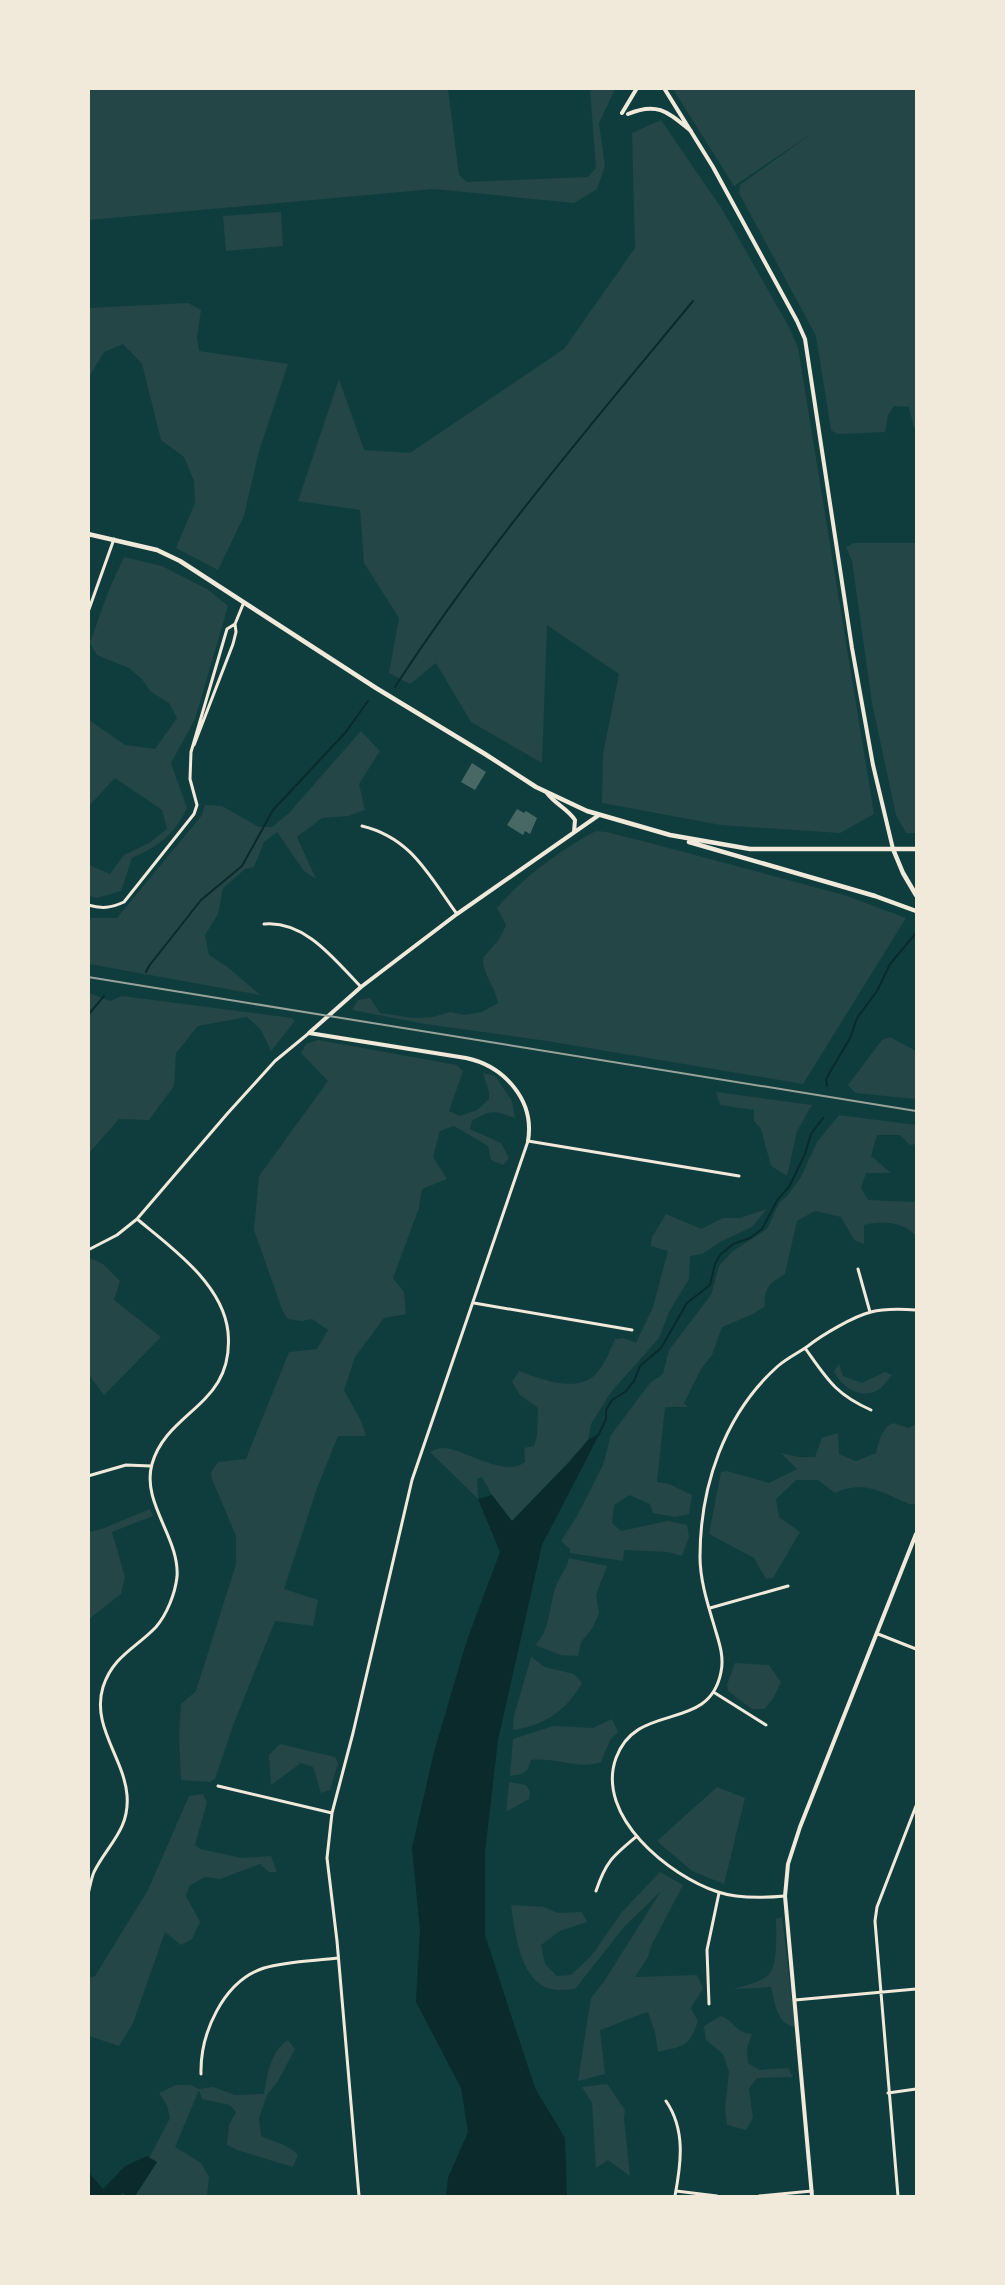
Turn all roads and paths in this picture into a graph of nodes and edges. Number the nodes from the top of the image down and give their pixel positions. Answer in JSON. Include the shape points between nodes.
{"nodes":[{"id":1,"x":637,"y":88,"type":"edge"},
{"id":2,"x":664,"y":88,"type":"edge"},
{"id":3,"x":622,"y":113,"type":"dead end"},
{"id":4,"x":628,"y":114,"type":"dead end"},
{"id":5,"x":694,"y":134,"type":"junction"},
{"id":6,"x":88,"y":534,"type":"edge"},
{"id":7,"x":114,"y":540,"type":"junction"},
{"id":8,"x":244,"y":601,"type":"junction"},
{"id":9,"x":88,"y":612,"type":"edge"},
{"id":10,"x":235,"y":624,"type":"junction"},
{"id":11,"x":191,"y":752,"type":"junction"},
{"id":12,"x":546,"y":792,"type":"junction"},
{"id":13,"x":599,"y":816,"type":"junction"},
{"id":14,"x":362,"y":826,"type":"dead end"},
{"id":15,"x":573,"y":832,"type":"junction"},
{"id":16,"x":670,"y":836,"type":"junction"},
{"id":17,"x":893,"y":849,"type":"junction"},
{"id":18,"x":916,"y":849,"type":"edge"},
{"id":19,"x":916,"y":895,"type":"edge"},
{"id":20,"x":88,"y":905,"type":"edge"},
{"id":21,"x":916,"y":911,"type":"edge"},
{"id":22,"x":457,"y":915,"type":"junction"},
{"id":23,"x":264,"y":924,"type":"dead end"},
{"id":24,"x":360,"y":987,"type":"junction"},
{"id":25,"x":309,"y":1033,"type":"junction"},
{"id":26,"x":528,"y":1141,"type":"junction"},
{"id":27,"x":739,"y":1176,"type":"dead end"},
{"id":28,"x":137,"y":1219,"type":"junction"},
{"id":29,"x":88,"y":1250,"type":"edge"},
{"id":30,"x":858,"y":1269,"type":"dead end"},
{"id":31,"x":474,"y":1303,"type":"junction"},
{"id":32,"x":916,"y":1310,"type":"edge"},
{"id":33,"x":870,"y":1312,"type":"junction"},
{"id":34,"x":632,"y":1330,"type":"dead end"},
{"id":35,"x":805,"y":1348,"type":"junction"},
{"id":36,"x":871,"y":1410,"type":"dead end"},
{"id":37,"x":151,"y":1466,"type":"junction"},
{"id":38,"x":88,"y":1476,"type":"edge"},
{"id":39,"x":916,"y":1534,"type":"edge"},
{"id":40,"x":788,"y":1586,"type":"dead end"},
{"id":41,"x":710,"y":1608,"type":"junction"},
{"id":42,"x":878,"y":1634,"type":"junction"},
{"id":43,"x":916,"y":1649,"type":"edge"},
{"id":44,"x":715,"y":1693,"type":"junction"},
{"id":45,"x":766,"y":1725,"type":"dead end"},
{"id":46,"x":218,"y":1786,"type":"dead end"},
{"id":47,"x":916,"y":1806,"type":"edge"},
{"id":48,"x":332,"y":1813,"type":"junction"},
{"id":49,"x":637,"y":1836,"type":"junction"},
{"id":50,"x":596,"y":1891,"type":"dead end"},
{"id":51,"x":719,"y":1893,"type":"junction"},
{"id":52,"x":88,"y":1894,"type":"edge"},
{"id":53,"x":785,"y":1896,"type":"junction"},
{"id":54,"x":338,"y":1958,"type":"junction"},
{"id":55,"x":916,"y":1989,"type":"edge"},
{"id":56,"x":881,"y":1992,"type":"junction"},
{"id":57,"x":795,"y":2000,"type":"junction"},
{"id":58,"x":709,"y":2004,"type":"dead end"},
{"id":59,"x":201,"y":2074,"type":"dead end"},
{"id":60,"x":916,"y":2089,"type":"edge"},
{"id":61,"x":888,"y":2093,"type":"junction"},
{"id":62,"x":666,"y":2101,"type":"dead end"},
{"id":63,"x":676,"y":2191,"type":"junction"},
{"id":64,"x":812,"y":2194,"type":"edge"},
{"id":65,"x":359,"y":2196,"type":"edge"},
{"id":66,"x":675,"y":2196,"type":"edge"},
{"id":67,"x":717,"y":2196,"type":"edge"},
{"id":68,"x":759,"y":2196,"type":"edge"},
{"id":69,"x":898,"y":2196,"type":"edge"}],
"edges":[{"from":1,"to":3,"type":"street"},
{"from":2,"to":5,"type":"street"},
{"from":4,"to":5,"type":"street","via":[[658,108]]},
{"from":5,"to":17,"type":"street","via":[[805,339],[852,648]]},
{"from":6,"to":7,"type":"main road"},
{"from":7,"to":8,"type":"main road","via":[[165,552]]},
{"from":7,"to":9,"type":"street"},
{"from":8,"to":10,"type":"street"},
{"from":8,"to":12,"type":"main road","via":[[339,666]]},
{"from":10,"to":11,"type":"street","via":[[233,644]]},
{"from":10,"to":11,"type":"street","via":[[228,629]]},
{"from":11,"to":20,"type":"street","via":[[195,814],[124,902],[102,909]]},
{"from":12,"to":13,"type":"main road"},
{"from":12,"to":15,"type":"street","via":[[575,820]]},
{"from":13,"to":15,"type":"street"},
{"from":13,"to":16,"type":"main road"},
{"from":14,"to":22,"type":"street","via":[[379,830],[410,850]]},
{"from":15,"to":22,"type":"street"},
{"from":16,"to":17,"type":"main road","via":[[759,850]]},
{"from":16,"to":21,"type":"main road"},
{"from":17,"to":18,"type":"main road"},
{"from":17,"to":19,"type":"main road"},
{"from":22,"to":24,"type":"street"},
{"from":23,"to":24,"type":"street","via":[[276,923],[306,935],[326,950]]},
{"from":24,"to":25,"type":"street"},
{"from":25,"to":26,"type":"street","via":[[466,1058],[489,1066],[505,1077],[521,1098],[528,1118]]},
{"from":25,"to":28,"type":"street","via":[[275,1061]]},
{"from":26,"to":27,"type":"street"},
{"from":26,"to":31,"type":"street"},
{"from":28,"to":29,"type":"street"},
{"from":28,"to":37,"type":"street","via":[[191,1264],[220,1306],[228,1331],[226,1363],[214,1390],[166,1436]]},
{"from":30,"to":33,"type":"street"},
{"from":31,"to":34,"type":"street"},
{"from":31,"to":48,"type":"street","via":[[412,1480]]},
{"from":32,"to":33,"type":"street"},
{"from":33,"to":35,"type":"street"},
{"from":35,"to":36,"type":"street","via":[[840,1393]]},
{"from":35,"to":41,"type":"street","via":[[764,1381],[721,1446],[708,1486],[701,1531],[703,1585]]},
{"from":37,"to":38,"type":"street","via":[[126,1465]]},
{"from":37,"to":52,"type":"street","via":[[153,1498],[173,1547],[177,1577],[174,1595],[156,1627],[122,1655],[103,1688],[100,1707],[125,1782],[127,1813],[117,1838],[93,1874]]},
{"from":39,"to":42,"type":"street"},
{"from":40,"to":41,"type":"street"},
{"from":41,"to":44,"type":"street","via":[[722,1660]]},
{"from":42,"to":43,"type":"street"},
{"from":42,"to":53,"type":"street","via":[[797,1835],[786,1874]]},
{"from":44,"to":45,"type":"street"},
{"from":44,"to":49,"type":"street","via":[[696,1709],[643,1726],[617,1755],[612,1779],[614,1795]]},
{"from":46,"to":48,"type":"street"},
{"from":47,"to":56,"type":"street","via":[[877,1906]]},
{"from":48,"to":54,"type":"street","via":[[327,1858]]},
{"from":49,"to":50,"type":"street","via":[[611,1858]]},
{"from":49,"to":51,"type":"street","via":[[673,1871]]},
{"from":51,"to":53,"type":"street","via":[[751,1898]]},
{"from":51,"to":58,"type":"street","via":[[707,1950]]},
{"from":53,"to":57,"type":"street"},
{"from":54,"to":59,"type":"street","via":[[261,1969],[242,1981],[219,2006],[205,2043]]},
{"from":54,"to":65,"type":"street"},
{"from":55,"to":56,"type":"street"},
{"from":56,"to":57,"type":"street"},
{"from":56,"to":61,"type":"street"},
{"from":57,"to":64,"type":"street"},
{"from":60,"to":61,"type":"street"},
{"from":61,"to":69,"type":"street"},
{"from":62,"to":63,"type":"street","via":[[674,2112],[680,2134]]},
{"from":63,"to":66,"type":"street"},
{"from":63,"to":67,"type":"street"},
{"from":64,"to":68,"type":"street"}]}
